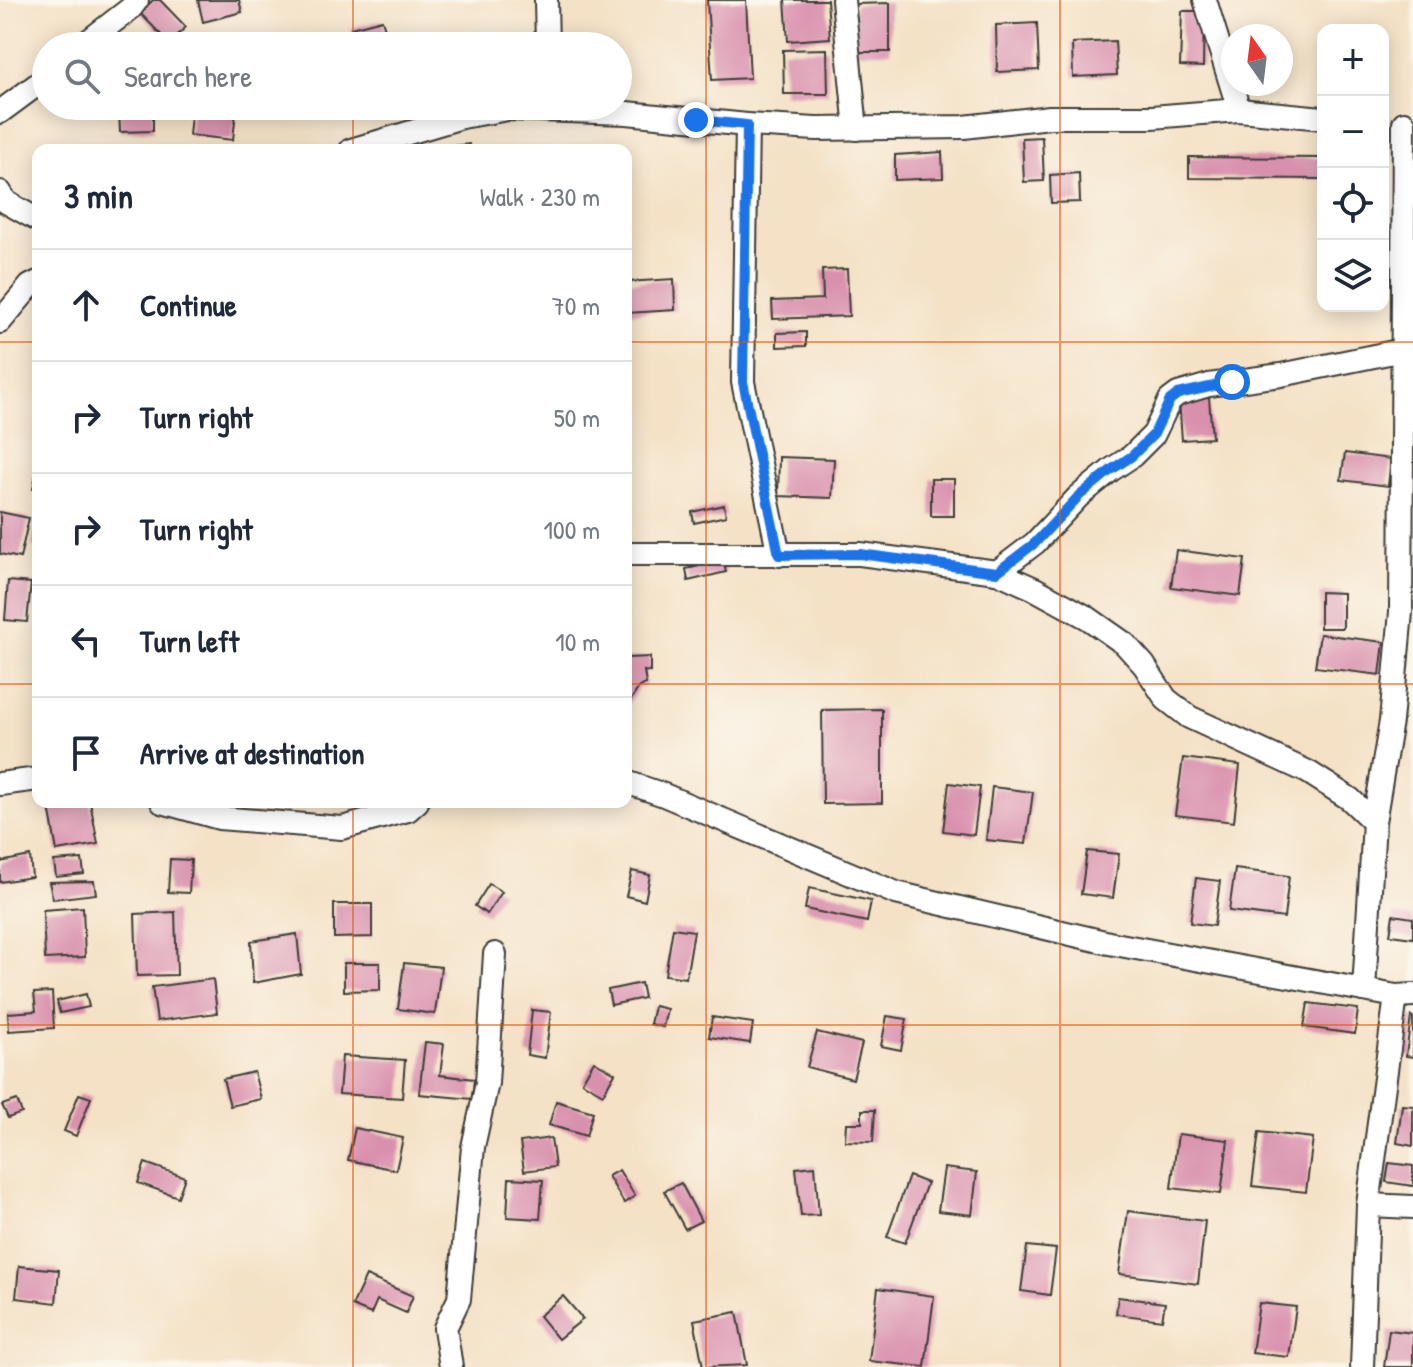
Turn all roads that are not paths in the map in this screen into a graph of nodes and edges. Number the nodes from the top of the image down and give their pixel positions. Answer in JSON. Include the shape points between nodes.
{"nodes":[{"id":1,"x":137,"y":0,"type":"edge"},
{"id":2,"x":546,"y":0,"type":"edge"},
{"id":3,"x":843,"y":0,"type":"edge"},
{"id":4,"x":1205,"y":0,"type":"edge"},
{"id":5,"x":100,"y":32,"type":"edge"},
{"id":6,"x":547,"y":32,"type":"edge"},
{"id":7,"x":32,"y":88,"type":"edge"},
{"id":8,"x":1239,"y":110,"type":"junction"},
{"id":9,"x":0,"y":112,"type":"edge"},
{"id":10,"x":632,"y":114,"type":"edge"},
{"id":11,"x":1317,"y":117,"type":"edge"},
{"id":12,"x":464,"y":120,"type":"edge"},
{"id":13,"x":1400,"y":123,"type":"edge"},
{"id":14,"x":747,"y":125,"type":"junction"},
{"id":15,"x":856,"y":129,"type":"junction"},
{"id":16,"x":410,"y":141,"type":"edge"},
{"id":17,"x":2,"y":200,"type":"edge"},
{"id":18,"x":32,"y":217,"type":"edge"},
{"id":19,"x":32,"y":285,"type":"edge"},
{"id":20,"x":0,"y":322,"type":"edge"},
{"id":21,"x":1408,"y":348,"type":"edge"},
{"id":22,"x":632,"y":554,"type":"edge"},
{"id":23,"x":779,"y":555,"type":"junction"},
{"id":24,"x":997,"y":572,"type":"junction"},
{"id":25,"x":1407,"y":612,"type":"edge"},
{"id":26,"x":32,"y":780,"type":"edge"},
{"id":27,"x":0,"y":784,"type":"edge"},
{"id":28,"x":632,"y":784,"type":"edge"},
{"id":29,"x":183,"y":808,"type":"edge"},
{"id":30,"x":410,"y":808,"type":"edge"},
{"id":31,"x":1374,"y":822,"type":"junction"},
{"id":32,"x":495,"y":954,"type":"dead end"},
{"id":33,"x":1364,"y":990,"type":"junction"},
{"id":34,"x":1404,"y":996,"type":"edge"},
{"id":35,"x":1368,"y":1205,"type":"junction"},
{"id":36,"x":1413,"y":1207,"type":"edge"},
{"id":37,"x":451,"y":1367,"type":"edge"},
{"id":38,"x":1362,"y":1367,"type":"edge"}],
"edges":[{"from":1,"to":5,"type":"street"},
{"from":2,"to":6,"type":"street"},
{"from":3,"to":15,"type":"street"},
{"from":4,"to":8,"type":"street"},
{"from":7,"to":9,"type":"street"},
{"from":8,"to":11,"type":"street"},
{"from":8,"to":15,"type":"street"},
{"from":10,"to":14,"type":"street"},
{"from":12,"to":16,"type":"street"},
{"from":13,"to":21,"type":"street"},
{"from":14,"to":15,"type":"street"},
{"from":14,"to":23,"type":"street","via":[[743,382]]},
{"from":17,"to":18,"type":"street"},
{"from":19,"to":20,"type":"street"},
{"from":21,"to":24,"type":"street","via":[[1178,394],[1154,434],[1132,456],[1078,497],[1035,543]]},
{"from":21,"to":25,"type":"street"},
{"from":22,"to":23,"type":"street"},
{"from":23,"to":24,"type":"street","via":[[860,554]]},
{"from":24,"to":31,"type":"street","via":[[1088,618],[1125,644],[1166,699],[1189,717],[1308,772]]},
{"from":25,"to":31,"type":"street"},
{"from":26,"to":27,"type":"street"},
{"from":28,"to":33,"type":"street","via":[[896,893],[1109,943]]},
{"from":29,"to":30,"type":"street","via":[[219,818],[342,828]]},
{"from":31,"to":33,"type":"street"},
{"from":32,"to":37,"type":"street","via":[[487,1083],[473,1147],[459,1299],[445,1328]]},
{"from":33,"to":34,"type":"street"},
{"from":34,"to":35,"type":"street"},
{"from":35,"to":36,"type":"street"},
{"from":35,"to":38,"type":"street"}]}
